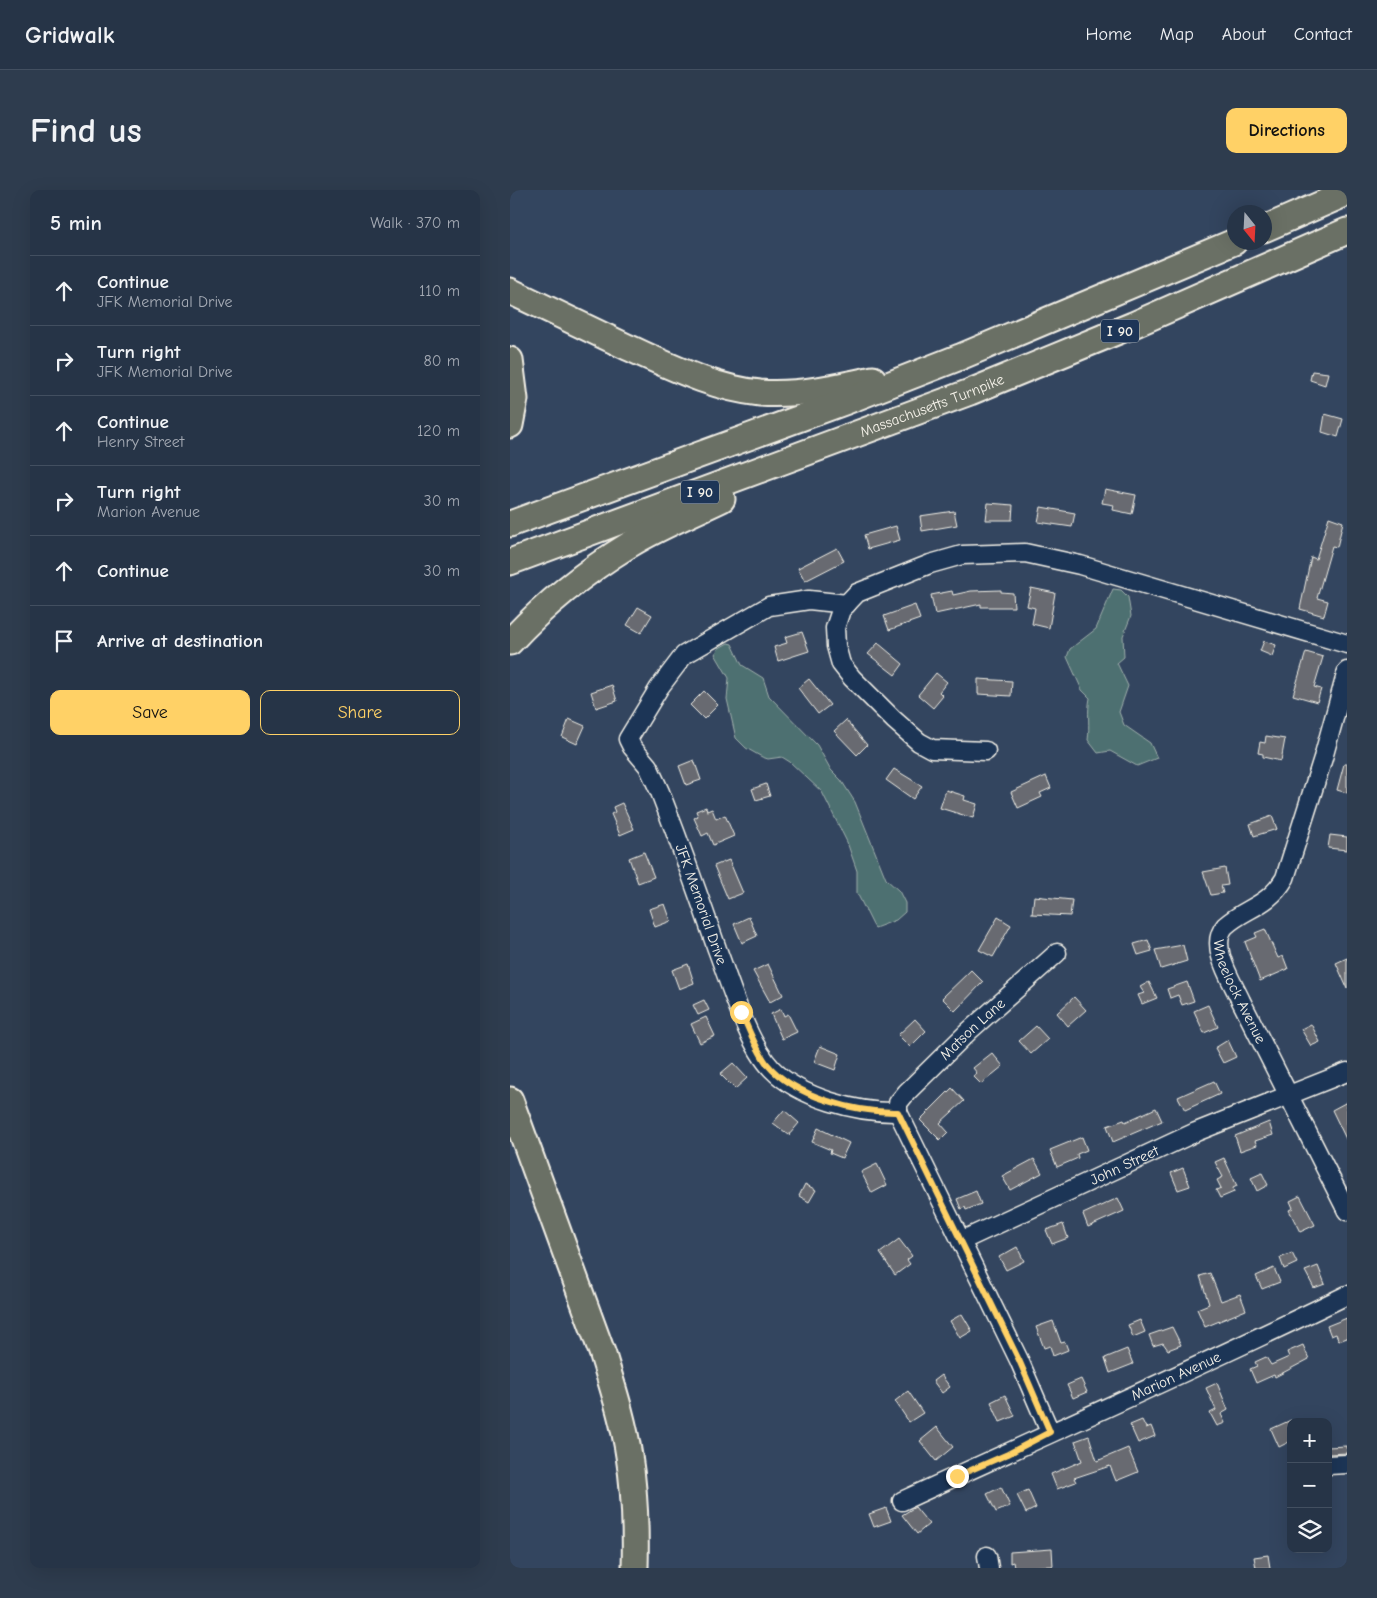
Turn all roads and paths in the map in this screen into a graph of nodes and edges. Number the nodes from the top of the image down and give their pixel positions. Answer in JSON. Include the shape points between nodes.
{"nodes":[{"id":1,"x":1347,"y":193,"type":"edge"},
{"id":2,"x":1272,"y":226,"type":"edge"},
{"id":3,"x":1347,"y":231,"type":"edge"},
{"id":4,"x":1227,"y":245,"type":"edge"},
{"id":5,"x":510,"y":291,"type":"edge"},
{"id":6,"x":960,"y":357,"type":"junction"},
{"id":7,"x":510,"y":360,"type":"edge"},
{"id":8,"x":889,"y":422,"type":"junction"},
{"id":9,"x":510,"y":425,"type":"edge"},
{"id":10,"x":510,"y":524,"type":"edge"},
{"id":11,"x":510,"y":562,"type":"edge"},
{"id":12,"x":847,"y":604,"type":"junction"},
{"id":13,"x":510,"y":642,"type":"edge"},
{"id":14,"x":1347,"y":644,"type":"edge"},
{"id":15,"x":1347,"y":671,"type":"edge"},
{"id":16,"x":986,"y":751,"type":"dead end"},
{"id":17,"x":1057,"y":952,"type":"dead end"},
{"id":18,"x":1347,"y":1072,"type":"edge"},
{"id":19,"x":1291,"y":1096,"type":"junction"},
{"id":20,"x":510,"y":1100,"type":"edge"},
{"id":21,"x":898,"y":1112,"type":"junction"},
{"id":22,"x":510,"y":1142,"type":"edge"},
{"id":23,"x":1347,"y":1211,"type":"edge"},
{"id":24,"x":961,"y":1241,"type":"junction"},
{"id":25,"x":1347,"y":1296,"type":"edge"},
{"id":26,"x":1050,"y":1432,"type":"junction"},
{"id":27,"x":1347,"y":1464,"type":"edge"},
{"id":28,"x":1332,"y":1465,"type":"edge"},
{"id":29,"x":902,"y":1501,"type":"dead end"},
{"id":30,"x":622,"y":1568,"type":"edge"},
{"id":31,"x":635,"y":1568,"type":"edge"}],
"edges":[{"from":1,"to":2,"type":"highway"},
{"from":3,"to":8,"type":"highway","name":"Massachusetts Turnpike","number":"I 90","via":[[1133,326]]},
{"from":4,"to":6,"type":"highway","number":"I 90"},
{"from":5,"to":6,"type":"highway","via":[[696,378],[759,393],[828,387]]},
{"from":6,"to":10,"type":"highway","number":"I 90"},
{"from":7,"to":9,"type":"highway","via":[[515,399]]},
{"from":8,"to":11,"type":"highway","name":"Massachusetts Turnpike","number":"I 90"},
{"from":8,"to":13,"type":"highway","via":[[739,490],[630,545],[589,572],[539,612]]},
{"from":12,"to":14,"type":"street","via":[[857,593],[930,564],[962,555],[1026,553],[1080,565]]},
{"from":12,"to":16,"type":"street","via":[[841,610],[835,628],[836,646],[841,664],[852,678],[919,742],[932,749]]},
{"from":12,"to":21,"type":"street","name":"JFK Memorial Drive","via":[[809,600],[768,606],[684,655],[628,739],[648,766],[660,792],[734,996],[767,1063],[811,1094],[861,1110]]},
{"from":15,"to":19,"type":"street","name":"Wheelock Avenue","via":[[1285,878],[1280,888],[1263,903],[1225,926],[1219,943],[1229,977]]},
{"from":17,"to":21,"type":"street","name":"Matson Lane","via":[[906,1092],[898,1103]]},
{"from":18,"to":19,"type":"street","name":"John Street"},
{"from":19,"to":23,"type":"street","name":"Wheelock Avenue"},
{"from":19,"to":24,"type":"street","name":"John Street","via":[[1196,1132]]},
{"from":20,"to":31,"type":"highway","via":[[603,1355],[616,1400],[629,1456],[634,1497]]},
{"from":21,"to":24,"type":"street"},
{"from":22,"to":30,"type":"highway","via":[[606,1408],[621,1496]]},
{"from":24,"to":26,"type":"street"},
{"from":25,"to":26,"type":"street","name":"Marion Avenue"},
{"from":26,"to":29,"type":"street","name":"Marion Avenue"},
{"from":27,"to":28,"type":"street"}]}
